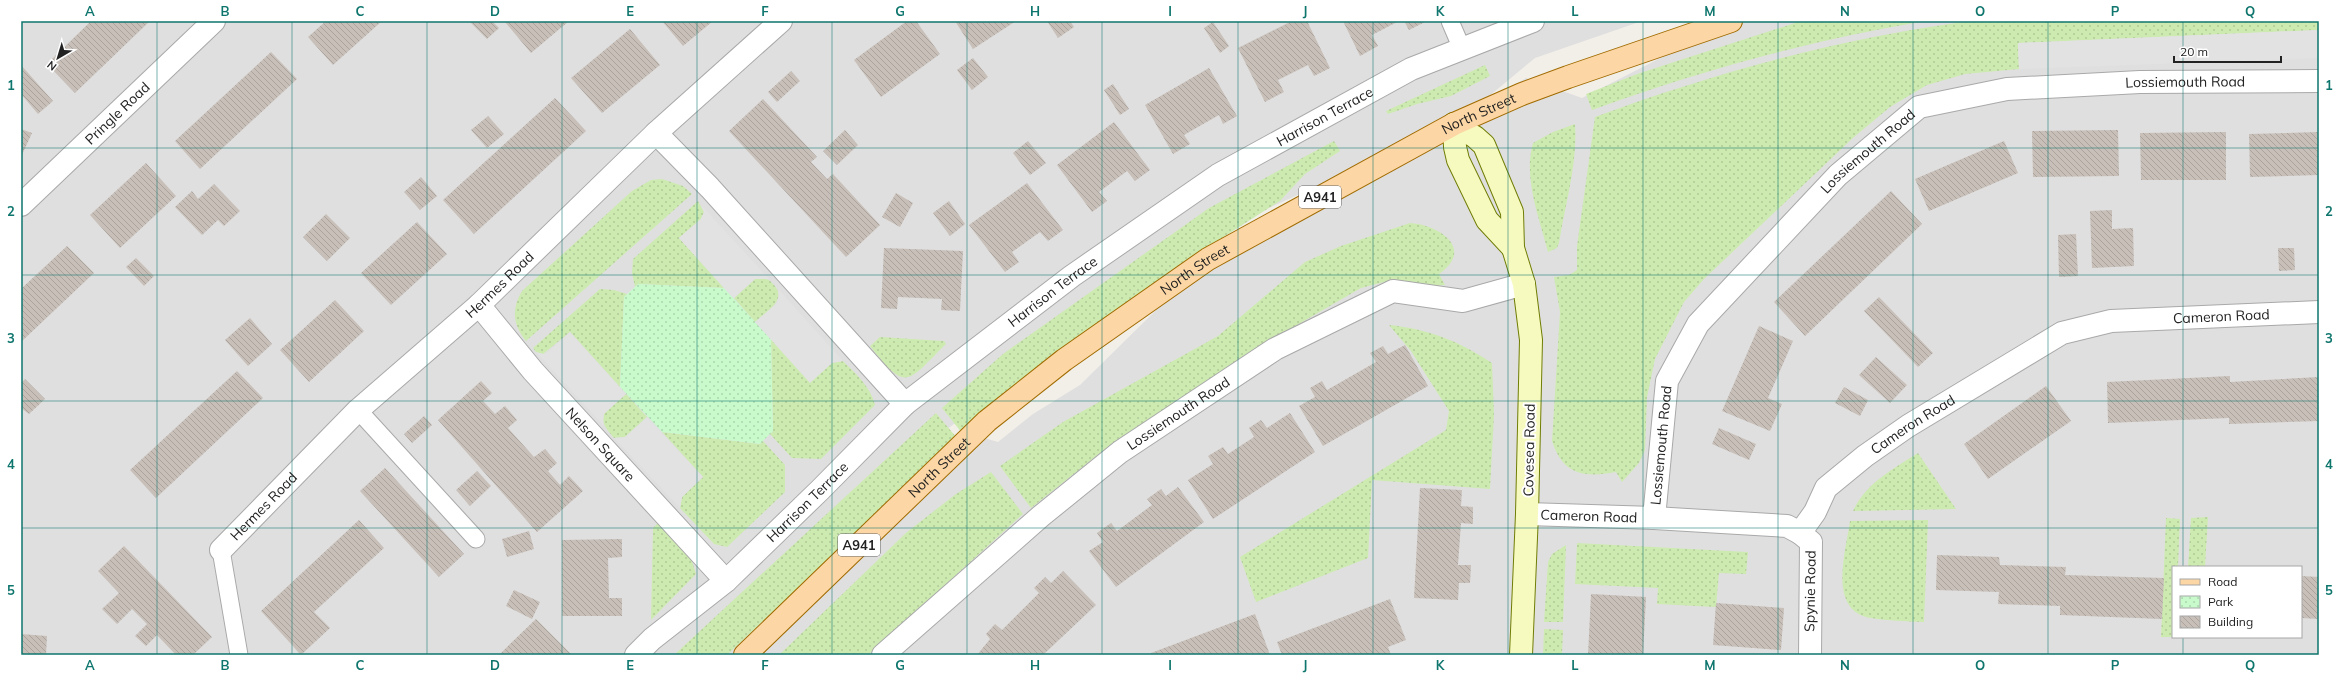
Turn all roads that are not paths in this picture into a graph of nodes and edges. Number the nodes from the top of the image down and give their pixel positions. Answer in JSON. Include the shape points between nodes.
{"nodes":[{"id":1,"x":214,"y":21,"type":"edge"},
{"id":2,"x":781,"y":21,"type":"edge"},
{"id":3,"x":1450,"y":21,"type":"edge"},
{"id":4,"x":1533,"y":21,"type":"edge"},
{"id":5,"x":1731,"y":21,"type":"edge"},
{"id":6,"x":1462,"y":49,"type":"junction"},
{"id":7,"x":2319,"y":81,"type":"edge"},
{"id":8,"x":1454,"y":124,"type":"junction"},
{"id":9,"x":656,"y":133,"type":"junction"},
{"id":10,"x":21,"y":205,"type":"edge"},
{"id":11,"x":1513,"y":248,"type":"junction"},
{"id":12,"x":1524,"y":284,"type":"junction"},
{"id":13,"x":479,"y":305,"type":"junction"},
{"id":14,"x":2319,"y":312,"type":"edge"},
{"id":15,"x":905,"y":404,"type":"junction"},
{"id":16,"x":358,"y":410,"type":"junction"},
{"id":17,"x":1527,"y":514,"type":"junction"},
{"id":18,"x":1654,"y":518,"type":"junction"},
{"id":19,"x":1800,"y":533,"type":"junction"},
{"id":20,"x":476,"y":539,"type":"dead end"},
{"id":21,"x":221,"y":550,"type":"joint"},
{"id":22,"x":726,"y":581,"type":"junction"},
{"id":23,"x":239,"y":655,"type":"edge"},
{"id":24,"x":636,"y":655,"type":"edge"},
{"id":25,"x":745,"y":655,"type":"edge"},
{"id":26,"x":884,"y":655,"type":"edge"},
{"id":27,"x":1521,"y":655,"type":"edge"},
{"id":28,"x":1810,"y":655,"type":"edge"}],
"edges":[{"from":1,"to":10,"type":"street","name":"Pringle Road"},
{"from":2,"to":9,"type":"street","name":"Hermes Road"},
{"from":3,"to":6,"type":"lane"},
{"from":4,"to":6,"type":"street","name":"Harrison Terrace"},
{"from":5,"to":8,"type":"main road","name":"North Street","number":"A941","via":[[1548,84]]},
{"from":6,"to":15,"type":"street","name":"Harrison Terrace","via":[[1411,68],[1218,175],[1072,276]]},
{"from":7,"to":18,"type":"street","name":"Lossiemouth Road","via":[[2140,82],[2007,89],[1919,107],[1838,175],[1698,324],[1667,381]]},
{"from":8,"to":11,"type":"street","name":"Covesea Road","via":[[1458,160],[1487,220]]},
{"from":8,"to":11,"type":"street","name":"Covesea Road","via":[[1484,145],[1512,212]]},
{"from":8,"to":25,"type":"main road","name":"North Street","number":"A941","via":[[1208,260],[1126,314],[1064,360],[987,421]]},
{"from":9,"to":13,"type":"street","name":"Hermes Road"},
{"from":9,"to":15,"type":"street","via":[[710,188]]},
{"from":11,"to":12,"type":"street","name":"Covesea Road"},
{"from":12,"to":17,"type":"street","name":"Covesea Road","via":[[1531,340]]},
{"from":12,"to":26,"type":"street","name":"Lossiemouth Road","via":[[1463,301],[1393,291],[1275,349],[1120,452],[1041,516]]},
{"from":13,"to":16,"type":"street","name":"Hermes Road"},
{"from":13,"to":22,"type":"street","name":"Nelson Square","via":[[533,371]]},
{"from":14,"to":19,"type":"street","name":"Cameron Road","via":[[2112,321],[2062,333],[1908,426],[1865,456],[1826,488],[1815,512]]},
{"from":15,"to":22,"type":"street","name":"Harrison Terrace"},
{"from":16,"to":20,"type":"lane"},
{"from":16,"to":21,"type":"street","name":"Hermes Road"},
{"from":17,"to":18,"type":"street","name":"Cameron Road"},
{"from":17,"to":27,"type":"street","name":"Covesea Road"},
{"from":18,"to":19,"type":"street","name":"Cameron Road","via":[[1787,526]]},
{"from":19,"to":28,"type":"street","name":"Spynie Road","via":[[1811,542]]},
{"from":21,"to":23,"type":"lane"},
{"from":22,"to":24,"type":"street","name":"Harrison Terrace","via":[[652,639]]}]}
